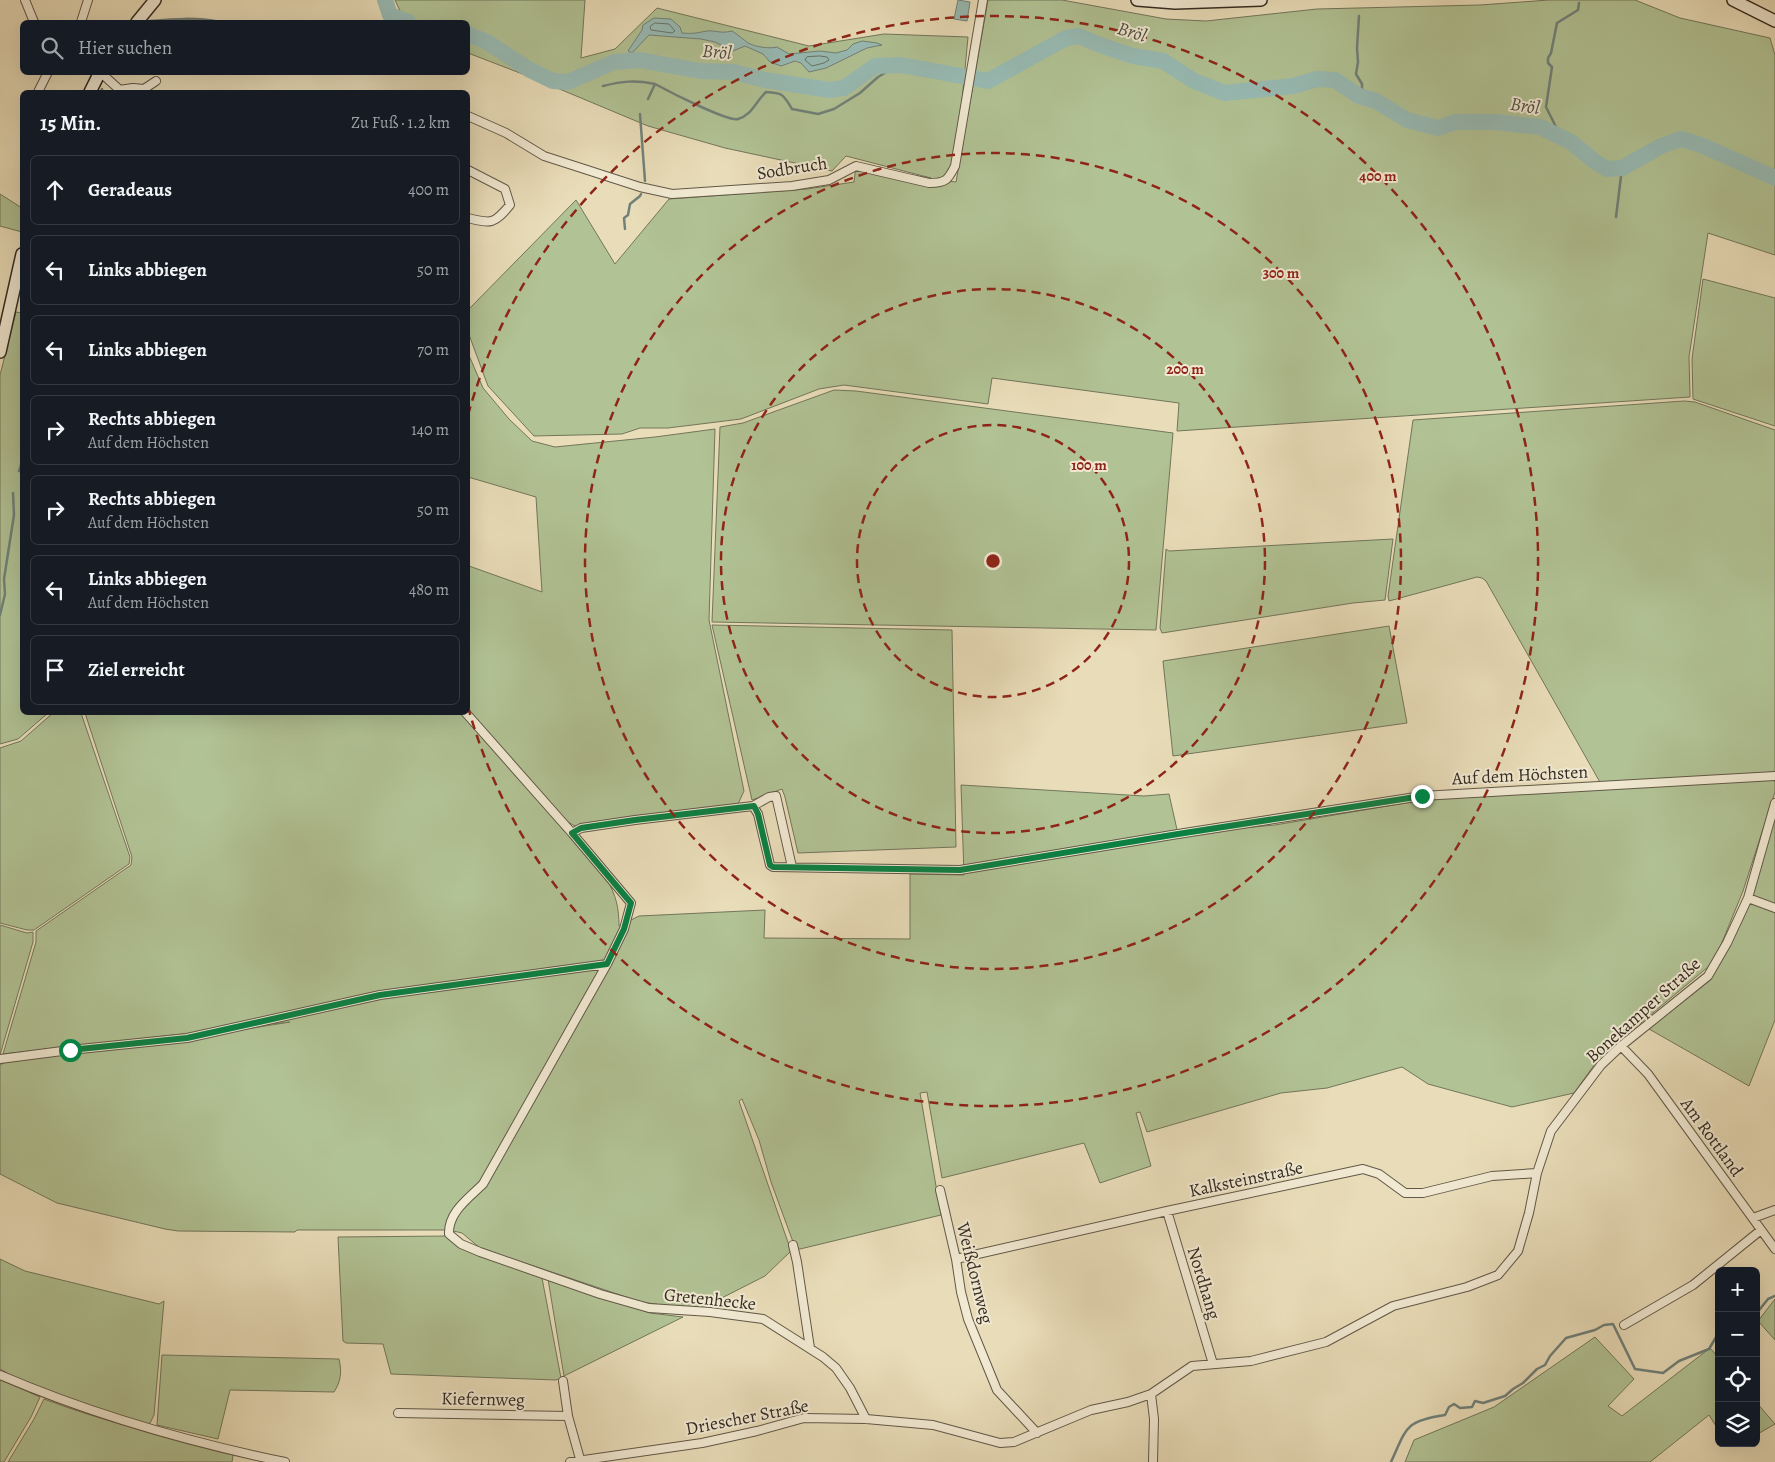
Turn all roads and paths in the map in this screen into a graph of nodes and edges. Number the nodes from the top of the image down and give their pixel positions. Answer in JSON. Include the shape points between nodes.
{"nodes":[{"id":1,"x":25,"y":0,"type":"edge"},
{"id":2,"x":88,"y":0,"type":"edge"},
{"id":3,"x":155,"y":0,"type":"edge"},
{"id":4,"x":983,"y":0,"type":"edge"},
{"id":5,"x":1137,"y":0,"type":"edge"},
{"id":6,"x":1261,"y":0,"type":"edge"},
{"id":7,"x":1733,"y":0,"type":"edge"},
{"id":8,"x":33,"y":20,"type":"edge"},
{"id":9,"x":82,"y":20,"type":"edge"},
{"id":10,"x":139,"y":20,"type":"edge"},
{"id":11,"x":1775,"y":21,"type":"edge"},
{"id":12,"x":46,"y":75,"type":"edge"},
{"id":13,"x":99,"y":75,"type":"edge"},
{"id":14,"x":102,"y":75,"type":"edge"},
{"id":15,"x":156,"y":81,"type":"dead end"},
{"id":16,"x":39,"y":90,"type":"edge"},
{"id":17,"x":91,"y":90,"type":"edge"},
{"id":18,"x":119,"y":90,"type":"edge"},
{"id":19,"x":124,"y":90,"type":"edge"},
{"id":20,"x":470,"y":117,"type":"edge"},
{"id":21,"x":470,"y":171,"type":"edge"},
{"id":22,"x":470,"y":218,"type":"edge"},
{"id":23,"x":20,"y":263,"type":"edge"},
{"id":24,"x":0,"y":352,"type":"edge"},
{"id":25,"x":468,"y":715,"type":"edge"},
{"id":26,"x":1775,"y":776,"type":"edge"},
{"id":27,"x":1775,"y":802,"type":"edge"},
{"id":28,"x":754,"y":806,"type":"junction"},
{"id":29,"x":572,"y":833,"type":"junction"},
{"id":30,"x":792,"y":867,"type":"junction"},
{"id":31,"x":1748,"y":898,"type":"junction"},
{"id":32,"x":1775,"y":908,"type":"edge"},
{"id":33,"x":607,"y":964,"type":"junction"},
{"id":34,"x":1621,"y":1046,"type":"junction"},
{"id":35,"x":0,"y":1059,"type":"edge"},
{"id":36,"x":1538,"y":1173,"type":"junction"},
{"id":37,"x":940,"y":1190,"type":"dead end"},
{"id":38,"x":1775,"y":1210,"type":"edge"},
{"id":39,"x":1167,"y":1211,"type":"junction"},
{"id":40,"x":1753,"y":1218,"type":"junction"},
{"id":41,"x":1761,"y":1230,"type":"junction"},
{"id":42,"x":793,"y":1244,"type":"dead end"},
{"id":43,"x":1775,"y":1249,"type":"edge"},
{"id":44,"x":956,"y":1259,"type":"junction"},
{"id":45,"x":1624,"y":1325,"type":"dead end"},
{"id":46,"x":810,"y":1348,"type":"junction"},
{"id":47,"x":1214,"y":1364,"type":"junction"},
{"id":48,"x":0,"y":1375,"type":"edge"},
{"id":49,"x":563,"y":1381,"type":"dead end"},
{"id":50,"x":1151,"y":1394,"type":"junction"},
{"id":51,"x":398,"y":1412,"type":"dead end"},
{"id":52,"x":568,"y":1416,"type":"junction"},
{"id":53,"x":866,"y":1419,"type":"junction"},
{"id":54,"x":1037,"y":1433,"type":"junction"},
{"id":55,"x":580,"y":1459,"type":"junction"},
{"id":56,"x":285,"y":1462,"type":"edge"},
{"id":57,"x":570,"y":1462,"type":"edge"},
{"id":58,"x":1153,"y":1462,"type":"edge"}],
"edges":[{"from":1,"to":8,"type":"street"},
{"from":2,"to":9,"type":"street"},
{"from":3,"to":10,"type":"main road"},
{"from":4,"to":20,"type":"street","name":"Sodbruch","via":[[955,166],[949,178],[941,183],[856,166],[829,180],[792,186],[672,194],[544,156],[506,133]]},
{"from":5,"to":6,"type":"main road","via":[[1175,3]]},
{"from":7,"to":11,"type":"main road"},
{"from":12,"to":16,"type":"street"},
{"from":13,"to":17,"type":"main road"},
{"from":14,"to":18,"type":"street"},
{"from":15,"to":19,"type":"street","via":[[144,88]]},
{"from":21,"to":22,"type":"street","via":[[505,188],[510,204],[498,219],[490,223]]},
{"from":23,"to":24,"type":"main road"},
{"from":25,"to":29,"type":"street"},
{"from":26,"to":30,"type":"street","name":"Auf dem Höchsten","via":[[1422,796],[960,870]]},
{"from":27,"to":31,"type":"street","name":"Bonekamper Straße"},
{"from":28,"to":29,"type":"street","via":[[581,828]]},
{"from":28,"to":30,"type":"street","name":"Auf dem Höchsten","via":[[770,865]]},
{"from":28,"to":30,"type":"street","via":[[776,796]]},
{"from":29,"to":33,"type":"street","name":"Gretenhecke","via":[[631,903],[624,929]]},
{"from":31,"to":32,"type":"street"},
{"from":31,"to":34,"type":"street","name":"Bonekamper Straße","via":[[1708,976]]},
{"from":33,"to":35,"type":"street","via":[[380,995],[187,1038]]},
{"from":33,"to":46,"type":"street","name":"Gretenhecke","via":[[483,1184],[456,1211],[448,1225],[449,1234],[461,1244],[600,1294],[649,1308],[763,1319]]},
{"from":34,"to":36,"type":"street","name":"Bonekamper Straße","via":[[1601,1065],[1551,1131]]},
{"from":34,"to":40,"type":"street","name":"Am Rottland","via":[[1648,1074]]},
{"from":36,"to":39,"type":"street","name":"Kalksteinstraße","via":[[1492,1176],[1423,1193],[1405,1193],[1379,1174],[1363,1169]]},
{"from":36,"to":47,"type":"street","name":"Bonekamper Straße","via":[[1518,1251],[1498,1275],[1467,1287],[1393,1306],[1326,1342],[1251,1361]]},
{"from":37,"to":44,"type":"street","name":"Weißdornweg"},
{"from":38,"to":40,"type":"street"},
{"from":39,"to":44,"type":"street","name":"Kalksteinstraße"},
{"from":39,"to":47,"type":"street","name":"Nordhang"},
{"from":40,"to":41,"type":"street","name":"Am Rottland"},
{"from":41,"to":43,"type":"street","name":"Am Rottland"},
{"from":41,"to":45,"type":"street","via":[[1693,1285]]},
{"from":42,"to":46,"type":"street"},
{"from":44,"to":54,"type":"street","name":"Weißdornweg","via":[[968,1319],[997,1390]]},
{"from":46,"to":53,"type":"street","name":"Gretenhecke","via":[[836,1368]]},
{"from":47,"to":50,"type":"street","name":"Bonekamper Straße","via":[[1192,1366]]},
{"from":48,"to":56,"type":"street","via":[[88,1409],[208,1444]]},
{"from":49,"to":52,"type":"street"},
{"from":50,"to":54,"type":"street","name":"Driescher Straße","via":[[1091,1410]]},
{"from":50,"to":58,"type":"street"},
{"from":51,"to":52,"type":"street","name":"Kiefernweg"},
{"from":52,"to":55,"type":"street"},
{"from":53,"to":54,"type":"street","name":"Driescher Straße","via":[[933,1424],[1000,1443],[1014,1442]]},
{"from":53,"to":55,"type":"street","name":"Driescher Straße","via":[[804,1418],[702,1443]]},
{"from":55,"to":57,"type":"street","name":"Driescher Straße"}]}
